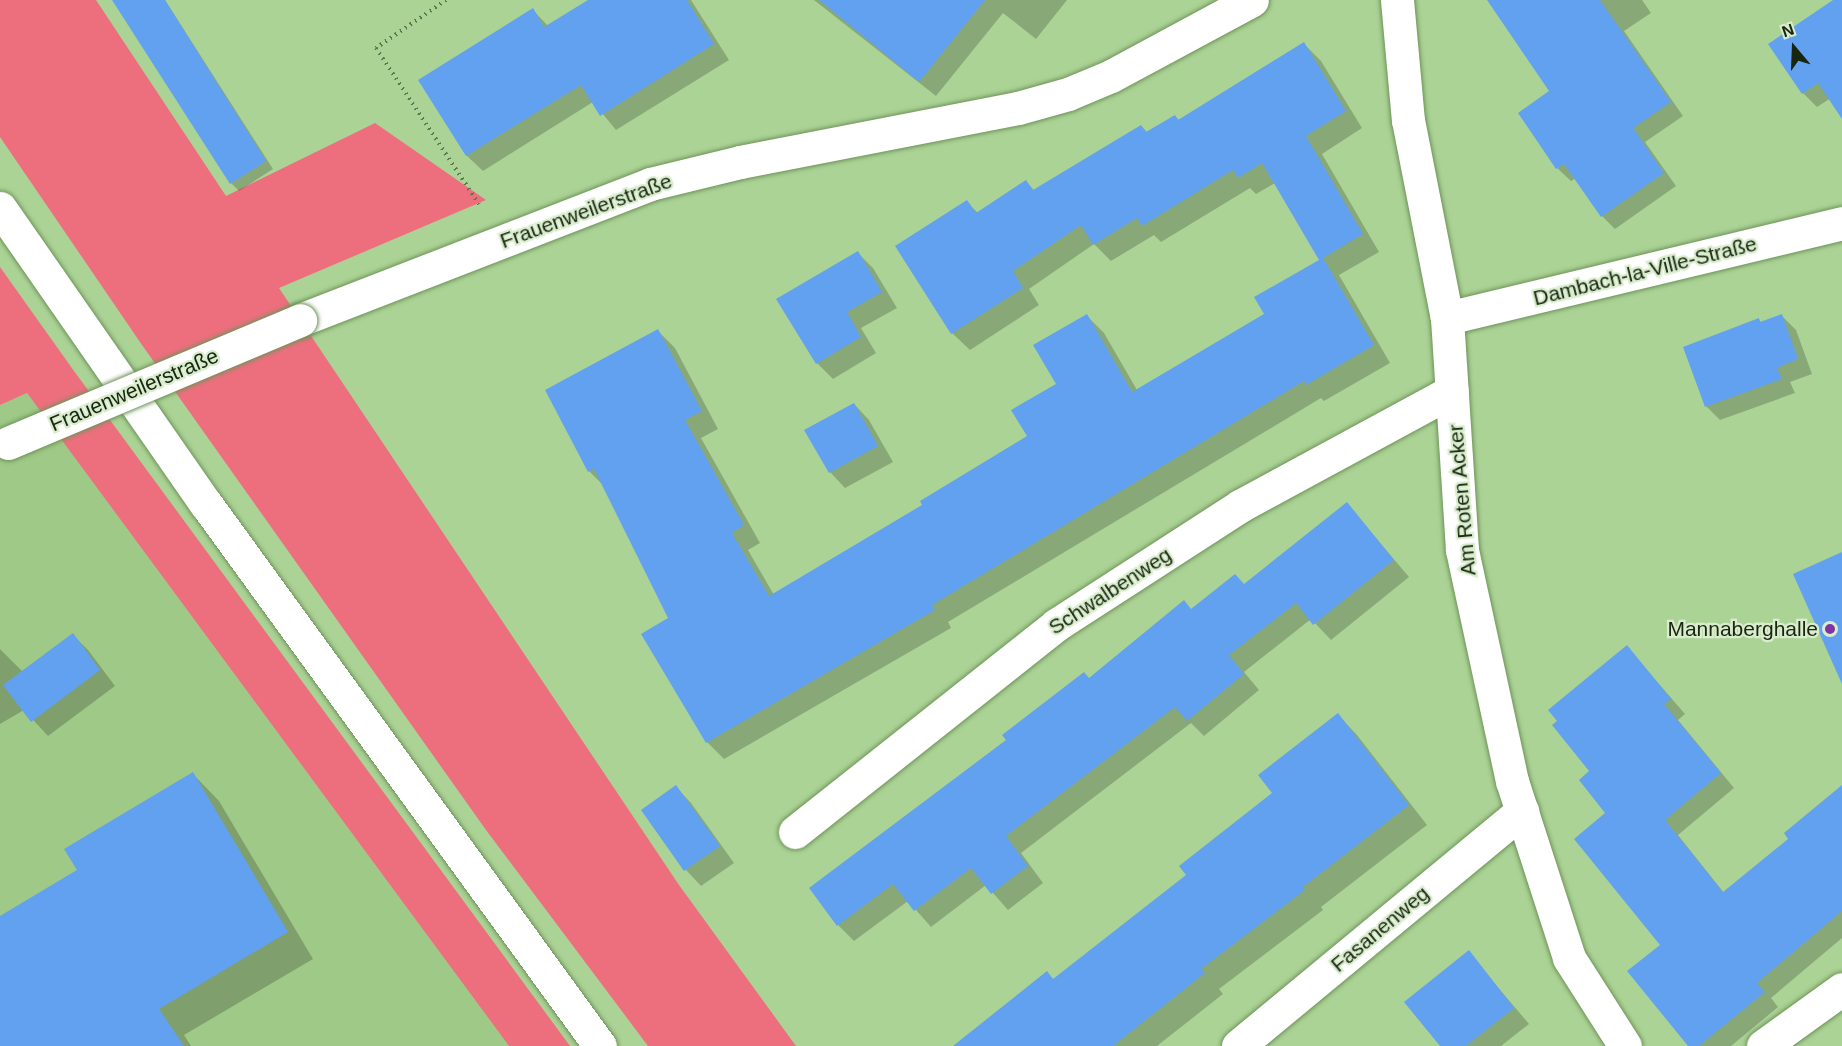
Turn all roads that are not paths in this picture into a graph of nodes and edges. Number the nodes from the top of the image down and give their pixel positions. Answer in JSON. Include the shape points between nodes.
{"nodes":[{"id":1,"x":1252,"y":0,"type":"edge"},
{"id":2,"x":1397,"y":0,"type":"edge"},
{"id":3,"x":0,"y":208,"type":"edge"},
{"id":4,"x":1842,"y":223,"type":"edge"},
{"id":5,"x":1447,"y":318,"type":"junction"},
{"id":6,"x":1452,"y":391,"type":"junction"},
{"id":7,"x":4,"y":444,"type":"edge"},
{"id":8,"x":1522,"y":811,"type":"junction"},
{"id":9,"x":795,"y":832,"type":"dead end"},
{"id":10,"x":1842,"y":988,"type":"edge"},
{"id":11,"x":600,"y":1046,"type":"edge"},
{"id":12,"x":1238,"y":1046,"type":"edge"},
{"id":13,"x":1624,"y":1046,"type":"edge"},
{"id":14,"x":1763,"y":1046,"type":"edge"}],
"edges":[{"from":1,"to":7,"type":"street","name":"Frauenweilerstraße","bridge":true,"via":[[1111,76],[1068,94],[1018,108],[740,162],[650,184],[300,320]]},
{"from":2,"to":5,"type":"street","name":"Am Roten Acker","via":[[1408,120]]},
{"from":3,"to":11,"type":"street","via":[[206,504]]},
{"from":4,"to":5,"type":"street","name":"Dambach-la-Ville-Straße"},
{"from":5,"to":6,"type":"street","name":"Am Roten Acker"},
{"from":6,"to":8,"type":"street","name":"Am Roten Acker","via":[[1462,550],[1512,781]]},
{"from":6,"to":9,"type":"street","name":"Schwalbenweg","via":[[1240,506],[1056,625]]},
{"from":8,"to":12,"type":"street","name":"Fasanenweg"},
{"from":8,"to":13,"type":"street","name":"Am Roten Acker","via":[[1569,958]]},
{"from":10,"to":14,"type":"street"}]}
